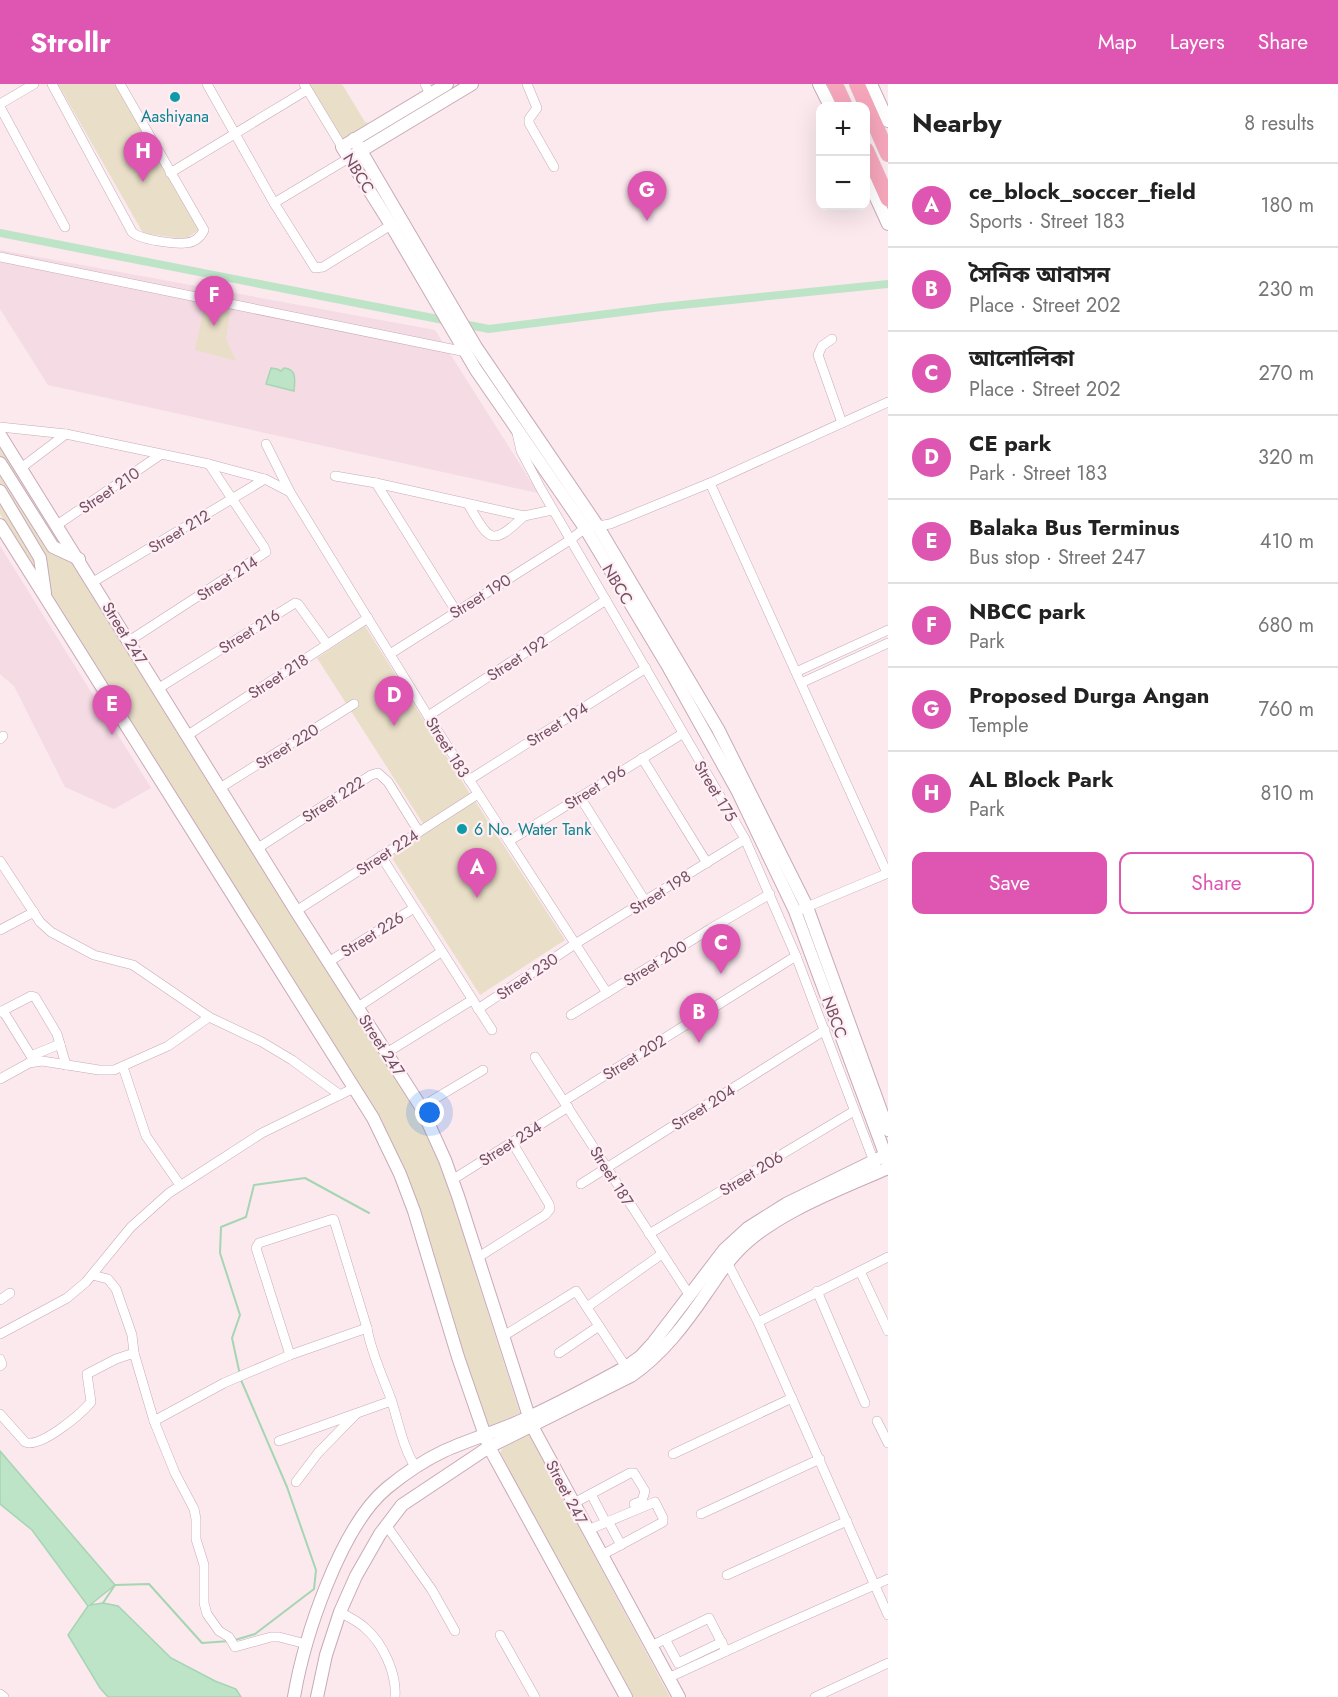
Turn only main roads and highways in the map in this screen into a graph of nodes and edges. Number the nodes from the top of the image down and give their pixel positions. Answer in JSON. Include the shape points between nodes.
{"nodes":[{"id":1,"x":835,"y":84,"type":"edge"},
{"id":2,"x":857,"y":84,"type":"edge"},
{"id":3,"x":843,"y":102,"type":"edge"},
{"id":4,"x":888,"y":154,"type":"edge"},
{"id":5,"x":869,"y":156,"type":"edge"},
{"id":6,"x":888,"y":199,"type":"edge"}],
"edges":[{"from":1,"to":3,"type":"main road"},
{"from":2,"to":4,"type":"main road"},
{"from":5,"to":6,"type":"main road"}]}
